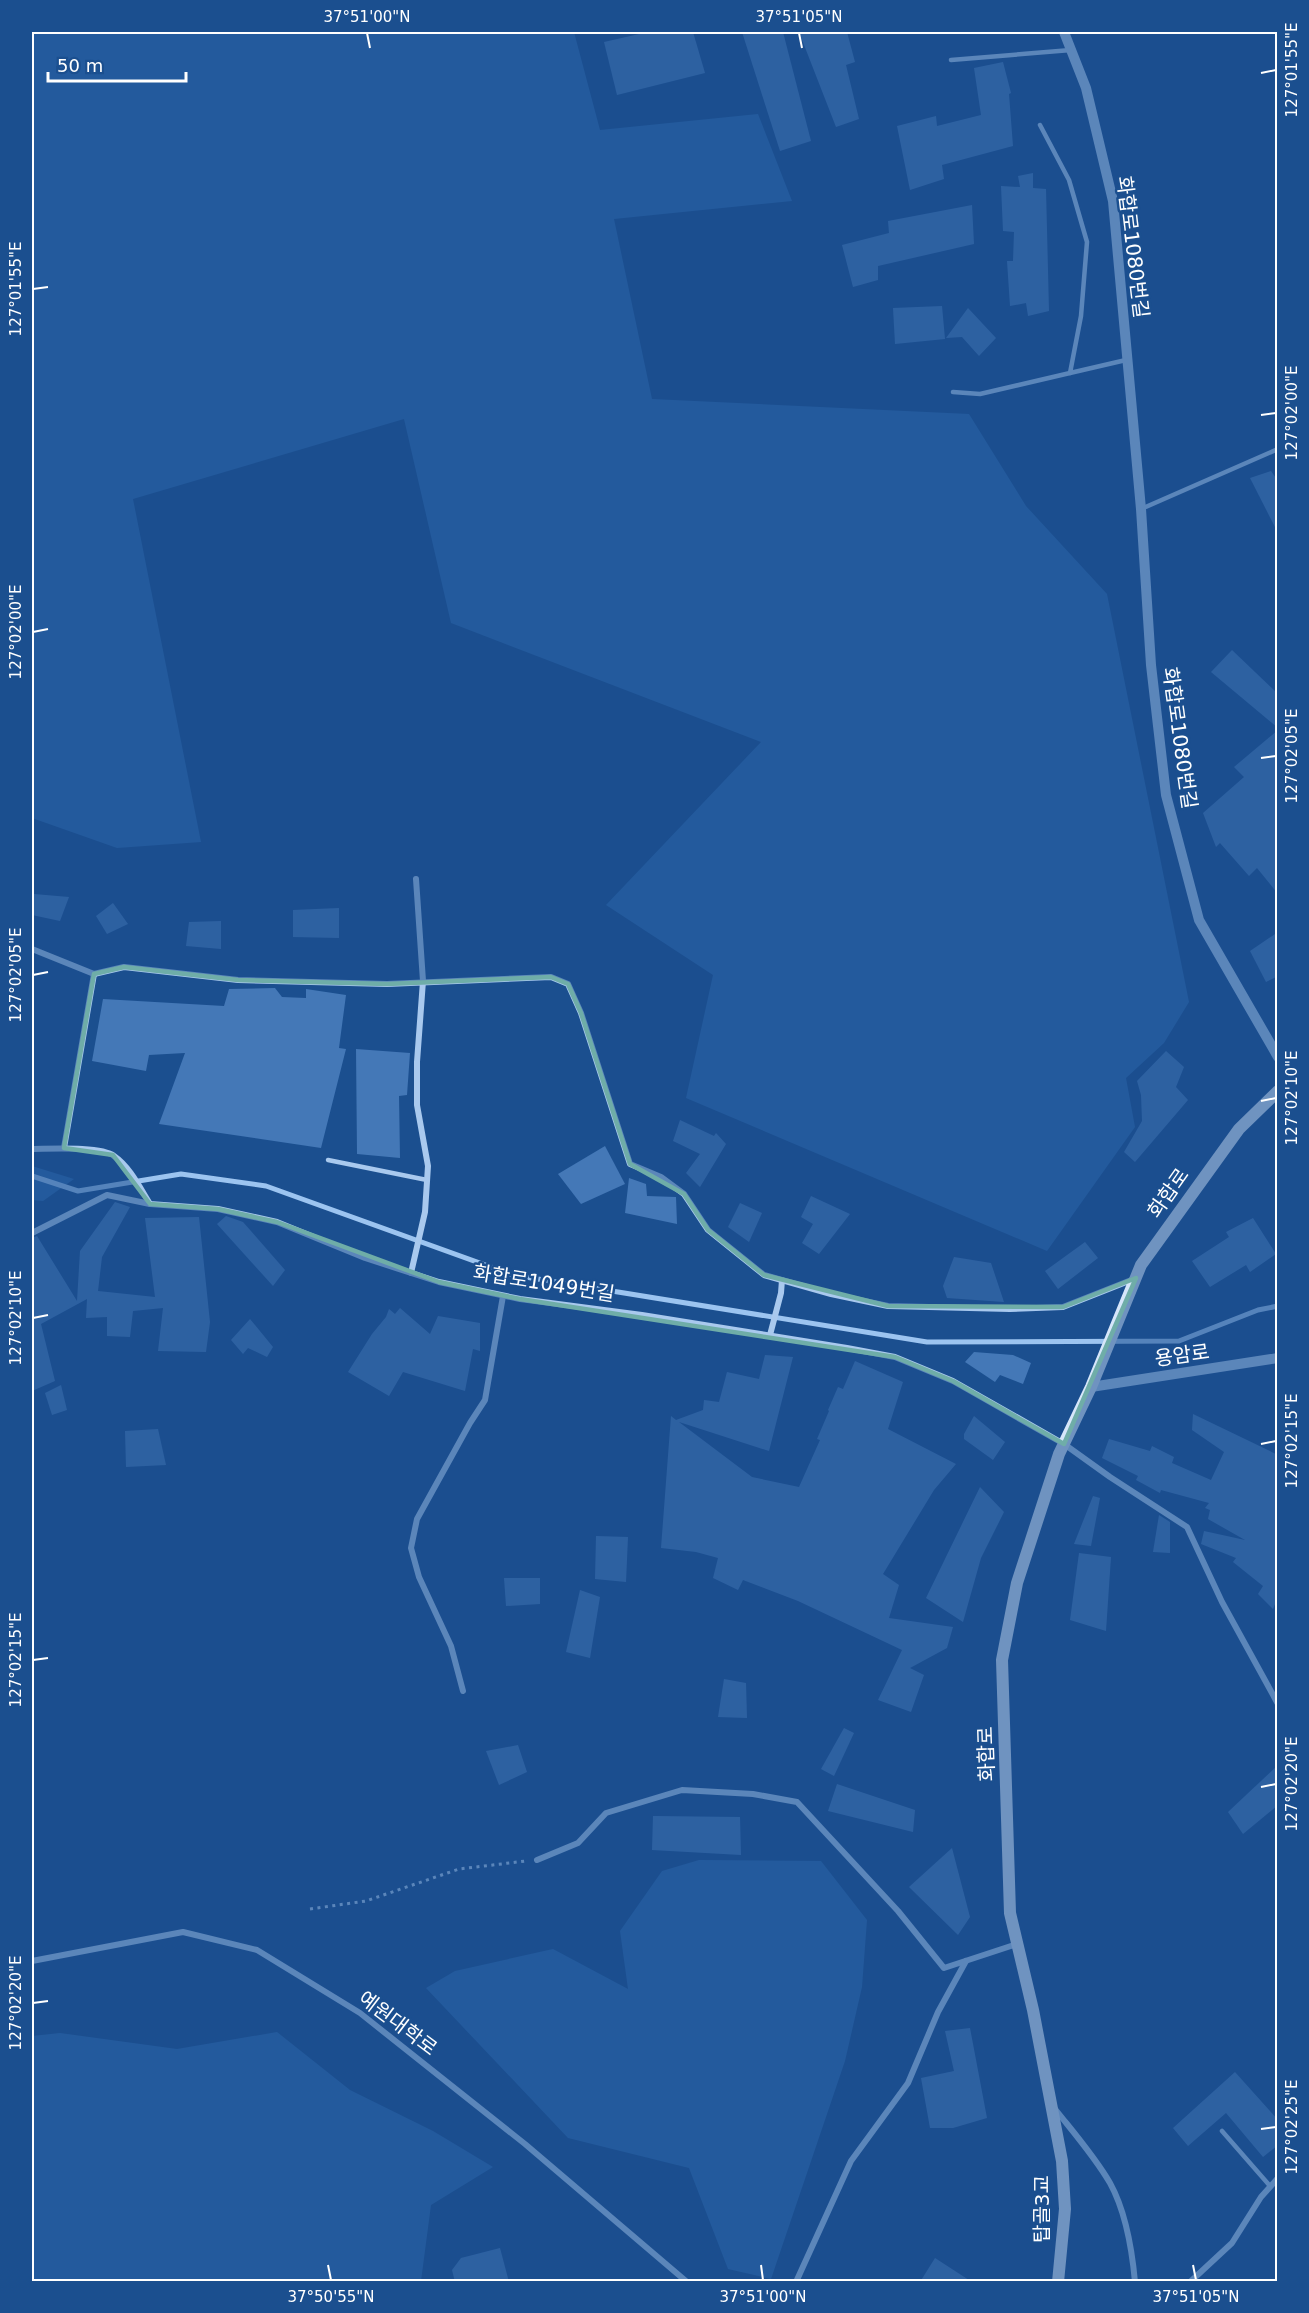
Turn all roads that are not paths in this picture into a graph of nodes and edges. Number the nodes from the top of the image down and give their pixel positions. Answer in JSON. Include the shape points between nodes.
{"nodes":[{"id":1,"x":1064,"y":32,"type":"edge"},
{"id":2,"x":1071,"y":50,"type":"junction"},
{"id":3,"x":951,"y":60,"type":"dead end"},
{"id":4,"x":1040,"y":125,"type":"dead end"},
{"id":5,"x":1129,"y":360,"type":"junction"},
{"id":6,"x":1070,"y":373,"type":"junction"},
{"id":7,"x":953,"y":392,"type":"dead end"},
{"id":8,"x":1278,"y":449,"type":"edge"},
{"id":9,"x":1141,"y":509,"type":"junction"},
{"id":10,"x":416,"y":879,"type":"dead end"},
{"id":11,"x":32,"y":949,"type":"edge"},
{"id":12,"x":94,"y":974,"type":"junction"},
{"id":13,"x":423,"y":981,"type":"junction"},
{"id":14,"x":1278,"y":1057,"type":"edge"},
{"id":15,"x":1278,"y":1092,"type":"edge"},
{"id":16,"x":64,"y":1148,"type":"junction"},
{"id":17,"x":32,"y":1149,"type":"edge"},
{"id":18,"x":328,"y":1160,"type":"dead end"},
{"id":19,"x":427,"y":1180,"type":"junction"},
{"id":20,"x":150,"y":1204,"type":"junction"},
{"id":21,"x":32,"y":1233,"type":"edge"},
{"id":22,"x":411,"y":1273,"type":"junction"},
{"id":23,"x":1136,"y":1278,"type":"junction"},
{"id":24,"x":782,"y":1280,"type":"junction"},
{"id":25,"x":503,"y":1296,"type":"junction"},
{"id":26,"x":771,"y":1333,"type":"junction"},
{"id":27,"x":1278,"y":1358,"type":"edge"},
{"id":28,"x":1091,"y":1387,"type":"junction"},
{"id":29,"x":1064,"y":1444,"type":"junction"},
{"id":30,"x":463,"y":1691,"type":"dead end"},
{"id":31,"x":1278,"y":1704,"type":"edge"},
{"id":32,"x":537,"y":1860,"type":"road end"},
{"id":33,"x":1017,"y":1944,"type":"junction"},
{"id":34,"x":32,"y":1961,"type":"edge"},
{"id":35,"x":966,"y":1961,"type":"junction"},
{"id":36,"x":1051,"y":2105,"type":"junction"},
{"id":37,"x":1222,"y":2131,"type":"dead end"},
{"id":38,"x":1062,"y":2161,"type":"joint"},
{"id":39,"x":1278,"y":2178,"type":"edge"},
{"id":40,"x":1270,"y":2186,"type":"junction"},
{"id":41,"x":687,"y":2282,"type":"edge"},
{"id":42,"x":796,"y":2282,"type":"edge"},
{"id":43,"x":1058,"y":2282,"type":"edge"},
{"id":44,"x":1135,"y":2282,"type":"edge"},
{"id":45,"x":1190,"y":2282,"type":"edge"}],
"edges":[{"from":1,"to":2,"type":"street","name":"화합로1080번길"},
{"from":2,"to":3,"type":"lane"},
{"from":2,"to":5,"type":"street","name":"화합로1080번길","via":[[1086,88],[1113,201]]},
{"from":4,"to":6,"type":"lane","via":[[1069,180],[1087,242],[1081,316]]},
{"from":5,"to":6,"type":"lane"},
{"from":5,"to":9,"type":"street","name":"화합로1080번길"},
{"from":6,"to":7,"type":"lane","via":[[980,394]]},
{"from":8,"to":9,"type":"lane"},
{"from":9,"to":14,"type":"street","name":"화합로1080번길","via":[[1151,665],[1166,795],[1199,920]]},
{"from":10,"to":13,"type":"street"},
{"from":11,"to":12,"type":"street"},
{"from":12,"to":13,"type":"street","via":[[124,967],[238,980],[387,984]]},
{"from":12,"to":16,"type":"street"},
{"from":13,"to":19,"type":"street","via":[[417,1105]]},
{"from":13,"to":24,"type":"street","via":[[551,977],[568,984],[630,1164],[684,1194],[708,1230],[764,1275]]},
{"from":15,"to":23,"type":"main road","name":"화합로","via":[[1239,1129],[1141,1265]]},
{"from":16,"to":17,"type":"street"},
{"from":16,"to":20,"type":"street","via":[[113,1155],[134,1177]]},
{"from":18,"to":19,"type":"lane"},
{"from":19,"to":22,"type":"street","via":[[425,1212]]},
{"from":20,"to":21,"type":"street","name":"화합로1049번길","via":[[108,1195]]},
{"from":20,"to":22,"type":"street","name":"화합로1049번길","via":[[218,1209],[277,1222]]},
{"from":22,"to":25,"type":"street","name":"화합로1049번길"},
{"from":23,"to":24,"type":"street","via":[[1063,1307],[1010,1309],[888,1306]]},
{"from":23,"to":28,"type":"main road","name":"화합로"},
{"from":24,"to":26,"type":"street"},
{"from":25,"to":26,"type":"street","name":"화합로1049번길"},
{"from":25,"to":30,"type":"street","via":[[485,1400],[417,1519],[411,1548],[419,1577],[451,1647]]},
{"from":26,"to":29,"type":"street","name":"화합로1049번길","via":[[895,1357],[953,1382]]},
{"from":27,"to":28,"type":"street","name":"용암로"},
{"from":28,"to":29,"type":"main road","name":"화합로"},
{"from":29,"to":31,"type":"street","name":"화합로1049번길","via":[[1187,1527],[1222,1602]]},
{"from":29,"to":33,"type":"main road","name":"화합로","via":[[1017,1583],[1002,1660],[1010,1913]]},
{"from":32,"to":35,"type":"street","via":[[579,1843],[606,1813],[682,1790],[753,1794],[797,1802],[898,1911],[944,1968]]},
{"from":33,"to":35,"type":"street"},
{"from":33,"to":36,"type":"main road","name":"화합로"},
{"from":34,"to":41,"type":"street","name":"예원대학로","via":[[183,1932],[258,1950],[360,2013],[525,2144]]},
{"from":35,"to":42,"type":"street","via":[[938,2012],[908,2083],[851,2161]]},
{"from":36,"to":38,"type":"main road","name":"화합로"},
{"from":36,"to":44,"type":"street","via":[[1112,2186],[1133,2253]]},
{"from":37,"to":40,"type":"lane"},
{"from":38,"to":43,"type":"main road","name":"탑골3교","via":[[1065,2209]]},
{"from":39,"to":40,"type":"street"},
{"from":40,"to":45,"type":"street","via":[[1232,2243]]}]}
